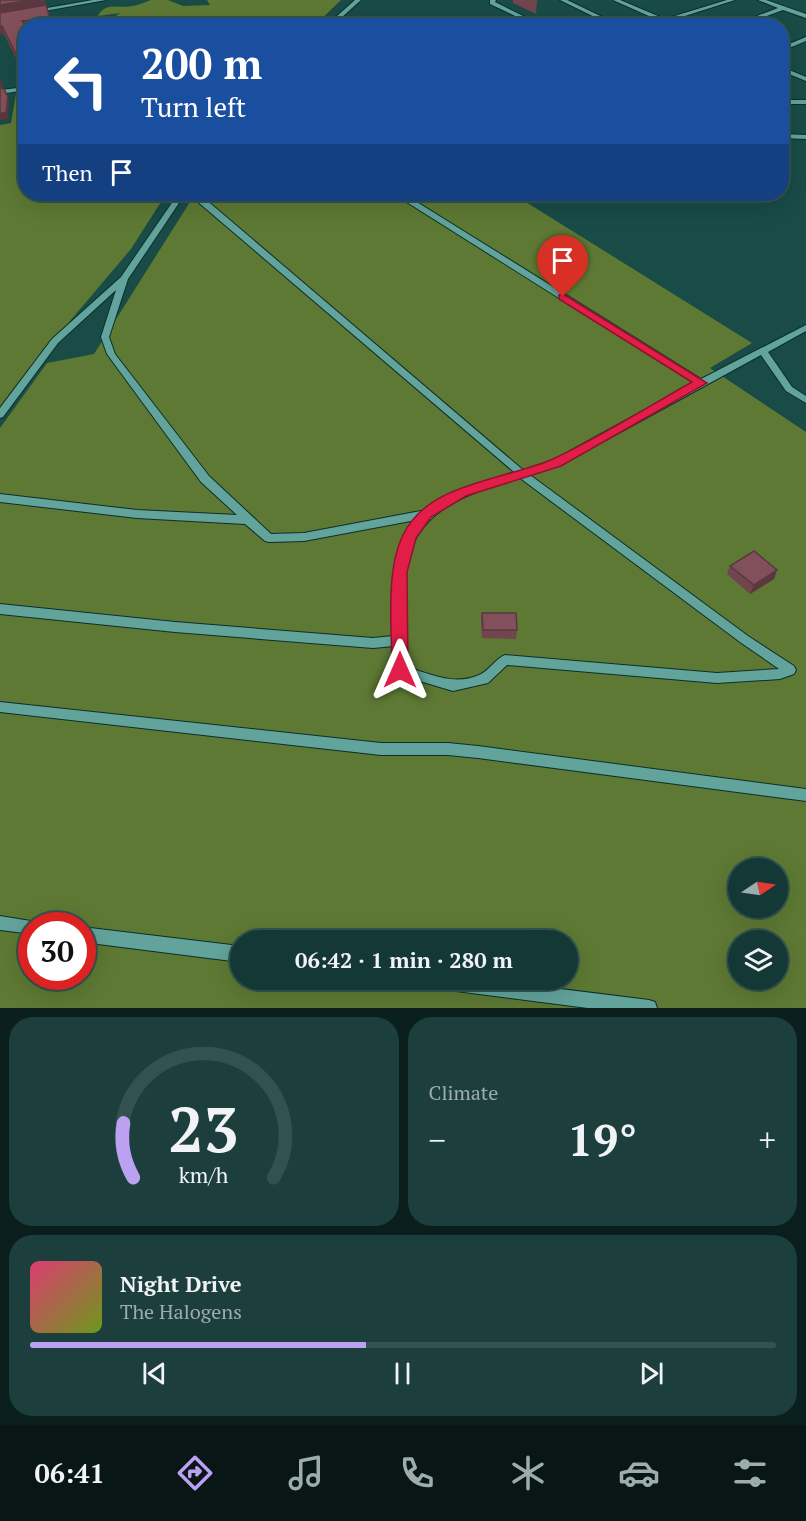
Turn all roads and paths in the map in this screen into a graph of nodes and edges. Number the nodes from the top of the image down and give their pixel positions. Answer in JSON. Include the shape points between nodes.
{"nodes":[{"id":1,"x":103,"y":0,"type":"edge"},
{"id":2,"x":358,"y":0,"type":"edge"},
{"id":3,"x":493,"y":0,"type":"edge"},
{"id":4,"x":563,"y":0,"type":"edge"},
{"id":5,"x":627,"y":0,"type":"edge"},
{"id":6,"x":732,"y":0,"type":"edge"},
{"id":7,"x":761,"y":0,"type":"edge"},
{"id":8,"x":618,"y":1,"type":"edge"},
{"id":9,"x":783,"y":8,"type":"junction"},
{"id":10,"x":23,"y":13,"type":"edge"},
{"id":11,"x":806,"y":16,"type":"edge"},
{"id":12,"x":337,"y":18,"type":"edge"},
{"id":13,"x":524,"y":18,"type":"edge"},
{"id":14,"x":602,"y":18,"type":"edge"},
{"id":15,"x":657,"y":18,"type":"edge"},
{"id":16,"x":674,"y":18,"type":"edge"},
{"id":17,"x":755,"y":18,"type":"edge"},
{"id":18,"x":806,"y":39,"type":"edge"},
{"id":19,"x":789,"y":46,"type":"edge"},
{"id":20,"x":789,"y":72,"type":"edge"},
{"id":21,"x":806,"y":79,"type":"edge"},
{"id":22,"x":18,"y":90,"type":"dead end"},
{"id":23,"x":0,"y":92,"type":"edge"},
{"id":24,"x":789,"y":102,"type":"edge"},
{"id":25,"x":806,"y":102,"type":"edge"},
{"id":26,"x":789,"y":136,"type":"edge"},
{"id":27,"x":806,"y":137,"type":"edge"},
{"id":28,"x":176,"y":201,"type":"edge"},
{"id":29,"x":202,"y":201,"type":"edge"},
{"id":30,"x":411,"y":201,"type":"edge"},
{"id":31,"x":124,"y":279,"type":"junction"},
{"id":32,"x":806,"y":328,"type":"edge"},
{"id":33,"x":764,"y":351,"type":"junction"},
{"id":34,"x":701,"y":383,"type":"junction"},
{"id":35,"x":806,"y":400,"type":"edge"},
{"id":36,"x":0,"y":415,"type":"edge"},
{"id":37,"x":522,"y":474,"type":"junction"},
{"id":38,"x":0,"y":498,"type":"edge"},
{"id":39,"x":426,"y":514,"type":"junction"},
{"id":40,"x":248,"y":520,"type":"junction"},
{"id":41,"x":0,"y":609,"type":"edge"},
{"id":42,"x":400,"y":640,"type":"junction"},
{"id":43,"x":0,"y":707,"type":"edge"},
{"id":44,"x":806,"y":795,"type":"edge"},
{"id":45,"x":0,"y":923,"type":"edge"},
{"id":46,"x":18,"y":925,"type":"edge"},
{"id":47,"x":96,"y":936,"type":"edge"},
{"id":48,"x":230,"y":953,"type":"edge"},
{"id":49,"x":510,"y":990,"type":"edge"},
{"id":50,"x":649,"y":1008,"type":"edge"}],
"edges":[{"from":1,"to":10,"type":"street"},
{"from":2,"to":12,"type":"street"},
{"from":3,"to":13,"type":"street","via":[[492,3]]},
{"from":4,"to":14,"type":"street"},
{"from":5,"to":8,"type":"street"},
{"from":6,"to":16,"type":"street"},
{"from":7,"to":9,"type":"street"},
{"from":8,"to":15,"type":"street"},
{"from":9,"to":11,"type":"street"},
{"from":9,"to":17,"type":"street"},
{"from":18,"to":19,"type":"street"},
{"from":20,"to":21,"type":"street"},
{"from":22,"to":23,"type":"street"},
{"from":24,"to":25,"type":"street"},
{"from":26,"to":27,"type":"street"},
{"from":28,"to":31,"type":"street"},
{"from":29,"to":37,"type":"street"},
{"from":30,"to":34,"type":"street"},
{"from":31,"to":36,"type":"street","via":[[56,341]]},
{"from":31,"to":40,"type":"street","via":[[105,337],[111,354],[205,479]]},
{"from":32,"to":33,"type":"street"},
{"from":33,"to":34,"type":"street"},
{"from":33,"to":35,"type":"street","via":[[789,389]]},
{"from":34,"to":37,"type":"street","via":[[556,463]]},
{"from":37,"to":39,"type":"street","via":[[461,493]]},
{"from":37,"to":42,"type":"street","via":[[790,670],[717,678],[505,660],[484,679],[453,686],[400,670]]},
{"from":38,"to":40,"type":"street","via":[[137,514]]},
{"from":39,"to":40,"type":"street","via":[[304,537],[269,538]]},
{"from":39,"to":42,"type":"street","via":[[409,536],[399,572]]},
{"from":41,"to":42,"type":"street","via":[[373,643]]},
{"from":43,"to":44,"type":"street","via":[[381,749],[478,752]]},
{"from":45,"to":46,"type":"street"},
{"from":47,"to":48,"type":"street"},
{"from":49,"to":50,"type":"street"}]}
